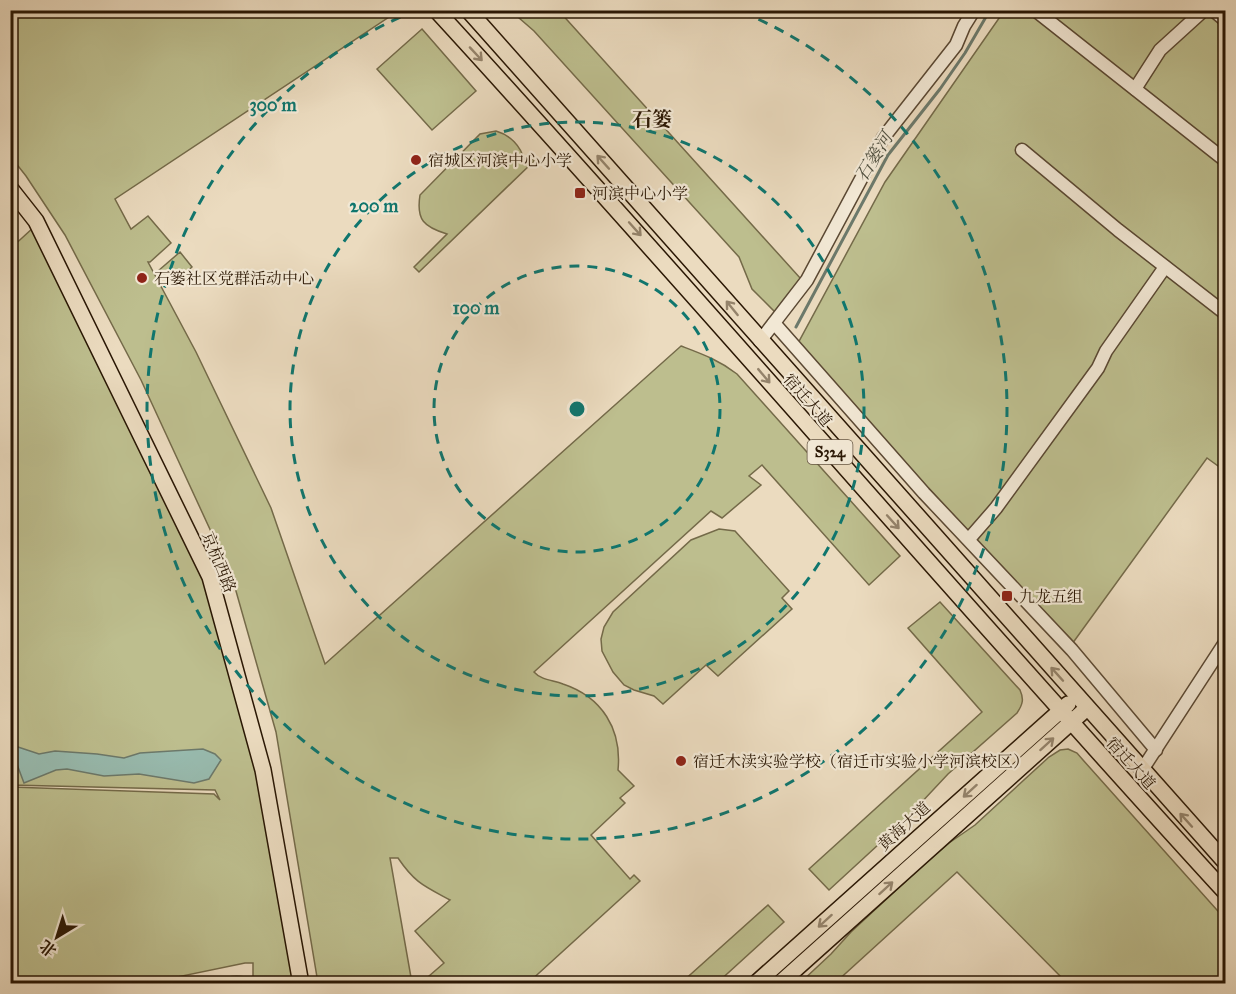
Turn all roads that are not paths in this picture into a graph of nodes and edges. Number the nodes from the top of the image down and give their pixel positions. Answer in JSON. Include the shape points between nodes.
{"nodes":[{"id":1,"x":436,"y":10,"type":"edge"},
{"id":2,"x":468,"y":10,"type":"edge"},
{"id":3,"x":974,"y":10,"type":"edge"},
{"id":4,"x":1035,"y":10,"type":"edge"},
{"id":5,"x":1204,"y":10,"type":"edge"},
{"id":6,"x":1213,"y":10,"type":"edge"},
{"id":7,"x":1226,"y":21,"type":"edge"},
{"id":8,"x":1135,"y":89,"type":"junction"},
{"id":9,"x":1022,"y":150,"type":"dead end"},
{"id":10,"x":1226,"y":161,"type":"edge"},
{"id":11,"x":10,"y":188,"type":"edge"},
{"id":12,"x":1165,"y":267,"type":"junction"},
{"id":13,"x":1226,"y":314,"type":"edge"},
{"id":14,"x":774,"y":322,"type":"junction"},
{"id":15,"x":760,"y":341,"type":"junction"},
{"id":16,"x":969,"y":539,"type":"junction"},
{"id":17,"x":1226,"y":641,"type":"edge"},
{"id":18,"x":1077,"y":696,"type":"junction"},
{"id":19,"x":1087,"y":708,"type":"junction"},
{"id":20,"x":1060,"y":711,"type":"junction"},
{"id":21,"x":1070,"y":723,"type":"junction"},
{"id":22,"x":1156,"y":750,"type":"junction"},
{"id":23,"x":1142,"y":770,"type":"junction"},
{"id":24,"x":1226,"y":863,"type":"edge"},
{"id":25,"x":1226,"y":893,"type":"edge"},
{"id":26,"x":301,"y":984,"type":"edge"},
{"id":27,"x":755,"y":984,"type":"edge"},
{"id":28,"x":779,"y":984,"type":"edge"}],
"edges":[{"from":1,"to":20,"type":"main road","name":"宿迁大道","number":"S324","one_way":true,"via":[[714,317]]},
{"from":15,"to":2,"type":"main road","name":"宿迁大道","number":"S324","one_way":true},
{"from":3,"to":14,"type":"street","via":[[957,45],[883,138],[807,280]]},
{"from":4,"to":8,"type":"street"},
{"from":5,"to":8,"type":"street","via":[[1160,50]]},
{"from":6,"to":7,"type":"street"},
{"from":8,"to":10,"type":"street"},
{"from":9,"to":12,"type":"street"},
{"from":11,"to":26,"type":"main road","name":"京杭西路","via":[[36,221],[210,578],[263,770]]},
{"from":12,"to":13,"type":"street"},
{"from":12,"to":16,"type":"street","via":[[1098,368]]},
{"from":14,"to":15,"type":"street"},
{"from":14,"to":16,"type":"street"},
{"from":18,"to":15,"type":"main road","name":"宿迁大道","number":"S324","one_way":true},
{"from":16,"to":22,"type":"street","via":[[1072,650]]},
{"from":17,"to":22,"type":"street"},
{"from":18,"to":19,"type":"main road","name":"宿迁大道","number":"S324"},
{"from":18,"to":20,"type":"main road","name":"黄海大道"},
{"from":19,"to":21,"type":"main road","name":"黄海大道"},
{"from":19,"to":23,"type":"main road","name":"宿迁大道","number":"S324"},
{"from":20,"to":21,"type":"main road","name":"宿迁大道","number":"S324"},
{"from":20,"to":27,"type":"main road","name":"黄海大道","one_way":true},
{"from":21,"to":25,"type":"main road","name":"宿迁大道","number":"S324"},
{"from":28,"to":21,"type":"main road","name":"黄海大道","one_way":true},
{"from":22,"to":23,"type":"street"},
{"from":24,"to":23,"type":"main road","name":"宿迁大道","number":"S324","one_way":true}]}
